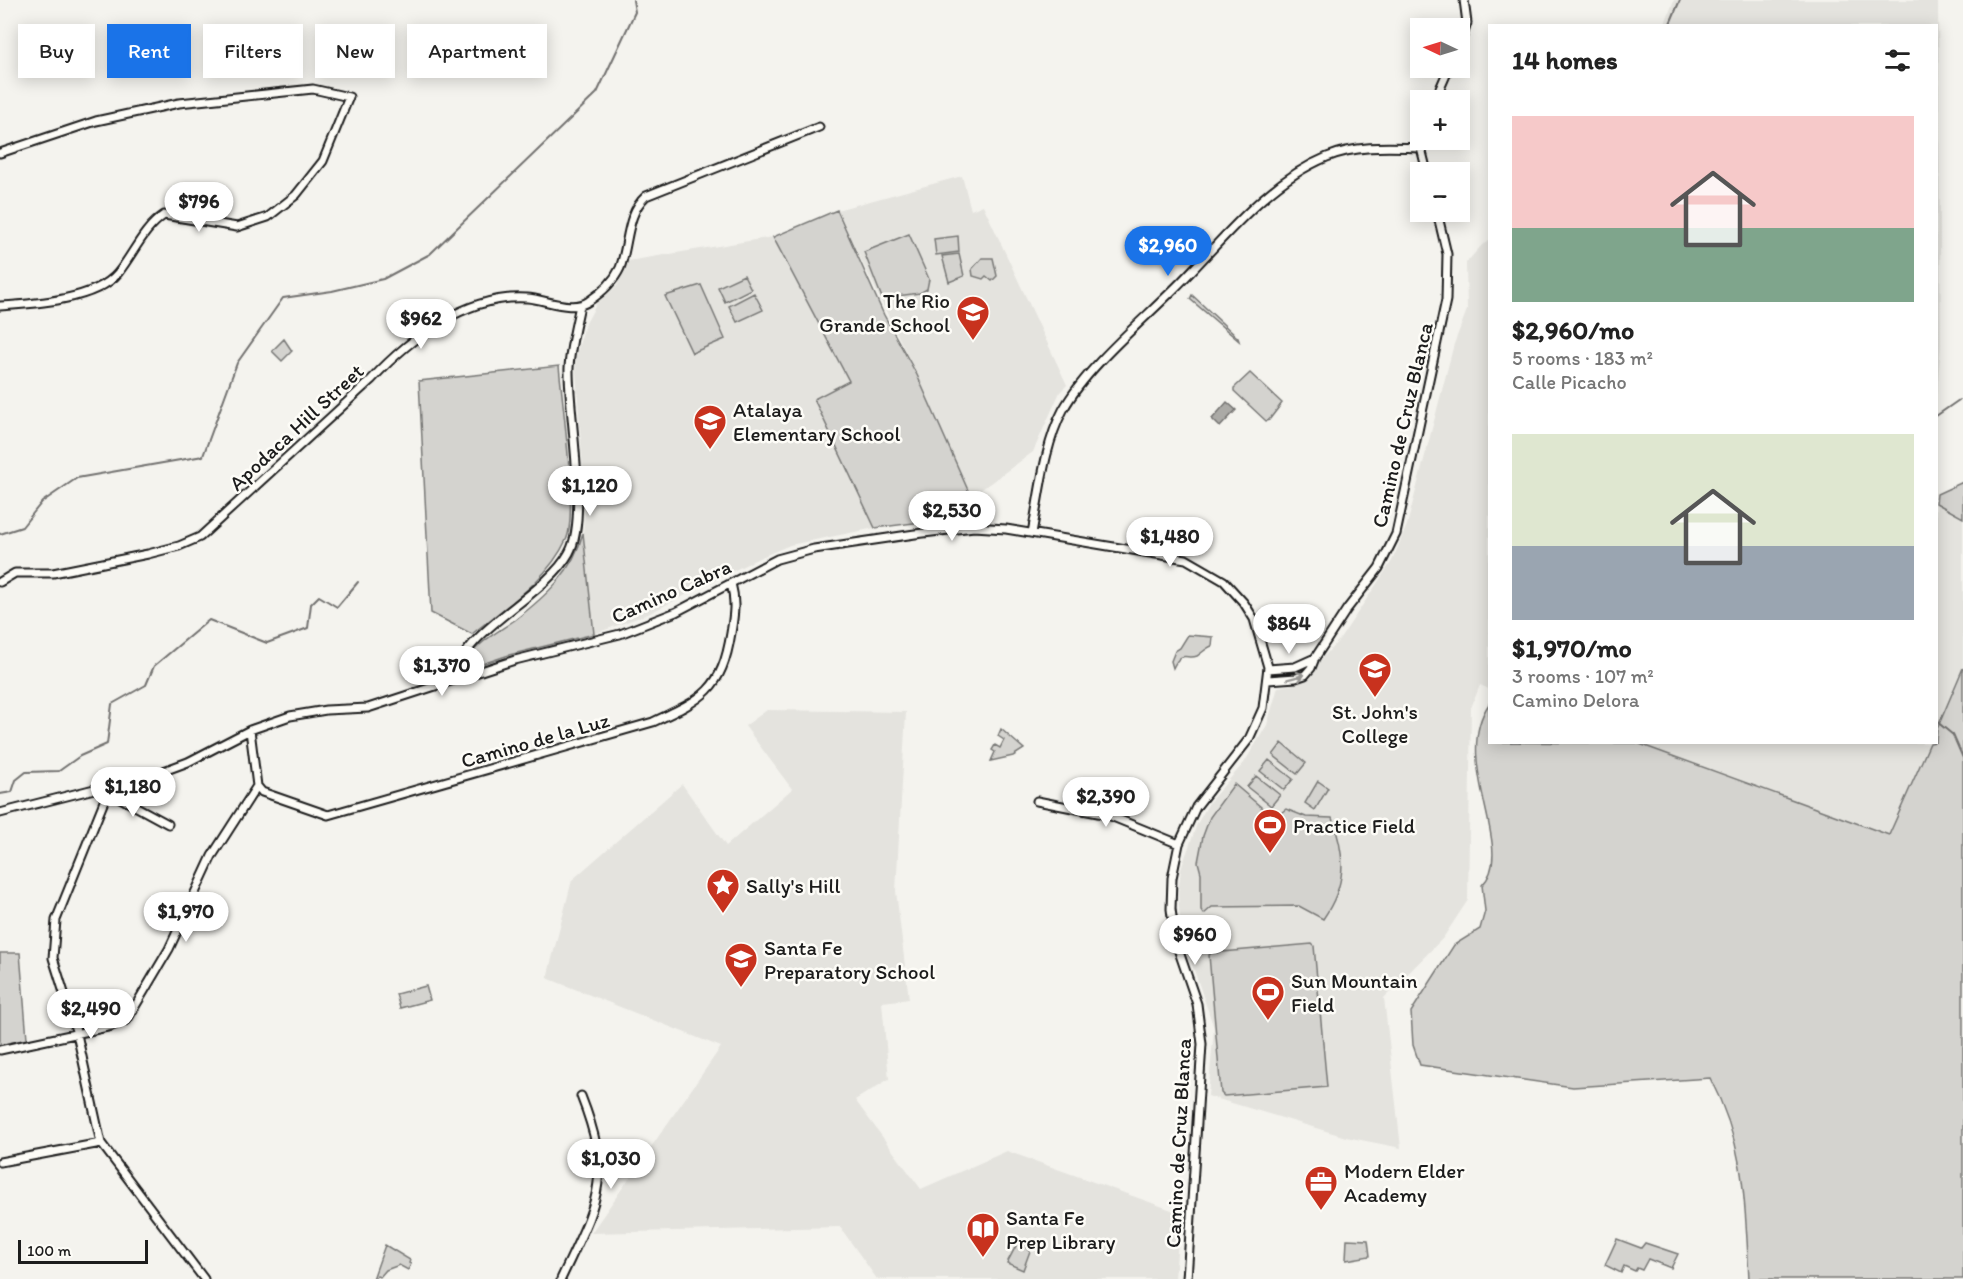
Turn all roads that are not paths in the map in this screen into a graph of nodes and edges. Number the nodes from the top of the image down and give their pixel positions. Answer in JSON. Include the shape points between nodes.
{"nodes":[{"id":1,"x":1464,"y":0,"type":"edge"},
{"id":2,"x":1466,"y":18,"type":"edge"},
{"id":3,"x":819,"y":127,"type":"dead end"},
{"id":4,"x":1410,"y":148,"type":"edge"},
{"id":5,"x":0,"y":153,"type":"edge"},
{"id":6,"x":1439,"y":222,"type":"edge"},
{"id":7,"x":580,"y":305,"type":"junction"},
{"id":8,"x":0,"y":306,"type":"edge"},
{"id":9,"x":1032,"y":532,"type":"junction"},
{"id":10,"x":0,"y":582,"type":"edge"},
{"id":11,"x":731,"y":583,"type":"junction"},
{"id":12,"x":1315,"y":658,"type":"junction"},
{"id":13,"x":1268,"y":675,"type":"junction"},
{"id":14,"x":456,"y":679,"type":"junction"},
{"id":15,"x":250,"y":730,"type":"junction"},
{"id":16,"x":257,"y":786,"type":"junction"},
{"id":17,"x":110,"y":788,"type":"junction"},
{"id":18,"x":1037,"y":801,"type":"dead end"},
{"id":19,"x":0,"y":813,"type":"edge"},
{"id":20,"x":168,"y":824,"type":"dead end"},
{"id":21,"x":1179,"y":844,"type":"junction"},
{"id":22,"x":77,"y":1034,"type":"junction"},
{"id":23,"x":0,"y":1050,"type":"edge"},
{"id":24,"x":581,"y":1096,"type":"dead end"},
{"id":25,"x":101,"y":1143,"type":"junction"},
{"id":26,"x":0,"y":1162,"type":"edge"},
{"id":27,"x":204,"y":1279,"type":"edge"},
{"id":28,"x":561,"y":1279,"type":"edge"},
{"id":29,"x":1186,"y":1279,"type":"edge"}],
"edges":[{"from":1,"to":2,"type":"street"},
{"from":3,"to":7,"type":"street","via":[[646,196],[635,211],[619,270],[610,283]]},
{"from":4,"to":9,"type":"street","via":[[1358,148],[1328,157],[1288,179],[1242,220],[1103,361],[1071,398],[1054,430]]},
{"from":5,"to":8,"type":"street","via":[[96,121],[179,103],[313,89],[349,97],[323,161],[296,195],[268,218],[237,227],[164,215],[152,223],[117,275],[96,288],[42,303]]},
{"from":6,"to":12,"type":"street","name":"Camino de Cruz Blanca","via":[[1447,254],[1446,300],[1396,534],[1379,568]]},
{"from":7,"to":10,"type":"street","name":"Apodaca Hill Street","via":[[512,298],[440,321],[394,355],[200,537],[148,555],[53,573],[15,573]]},
{"from":7,"to":14,"type":"street","via":[[569,366],[578,514],[575,539],[561,565],[526,600],[476,640],[461,658]]},
{"from":9,"to":11,"type":"street","name":"Camino Cabra","via":[[974,527],[833,546],[777,559]]},
{"from":9,"to":13,"type":"street","name":"Camino Cabra","via":[[1186,559],[1215,574],[1236,593],[1254,619]]},
{"from":11,"to":14,"type":"street","name":"Camino Cabra","via":[[637,628]]},
{"from":11,"to":16,"type":"street","name":"Camino de la Luz","via":[[735,606],[722,672],[703,694],[653,722],[328,815],[262,792]]},
{"from":12,"to":13,"type":"street"},
{"from":13,"to":12,"type":"street","name":"Camino de Cruz Blanca","one_way":true,"via":[[1305,675]]},
{"from":13,"to":21,"type":"street","name":"Camino de Cruz Blanca","via":[[1263,708],[1254,731],[1196,807]]},
{"from":14,"to":15,"type":"street","name":"Camino Cabra","via":[[368,708],[308,712]]},
{"from":15,"to":16,"type":"street"},
{"from":15,"to":17,"type":"street","name":"Camino Cabra","via":[[188,762]]},
{"from":16,"to":22,"type":"street","via":[[212,856],[169,949],[130,1016],[121,1023]]},
{"from":17,"to":19,"type":"street","name":"Camino Cabra"},
{"from":17,"to":20,"type":"street"},
{"from":17,"to":22,"type":"street","via":[[56,920],[53,958]]},
{"from":18,"to":21,"type":"street","via":[[1108,815]]},
{"from":21,"to":29,"type":"street","name":"Camino de Cruz Blanca","via":[[1170,894],[1172,924],[1180,961],[1197,1004],[1202,1044]]},
{"from":22,"to":23,"type":"street"},
{"from":22,"to":25,"type":"street"},
{"from":24,"to":28,"type":"street","via":[[599,1160],[599,1191]]},
{"from":25,"to":26,"type":"street"},
{"from":25,"to":27,"type":"street"}]}
